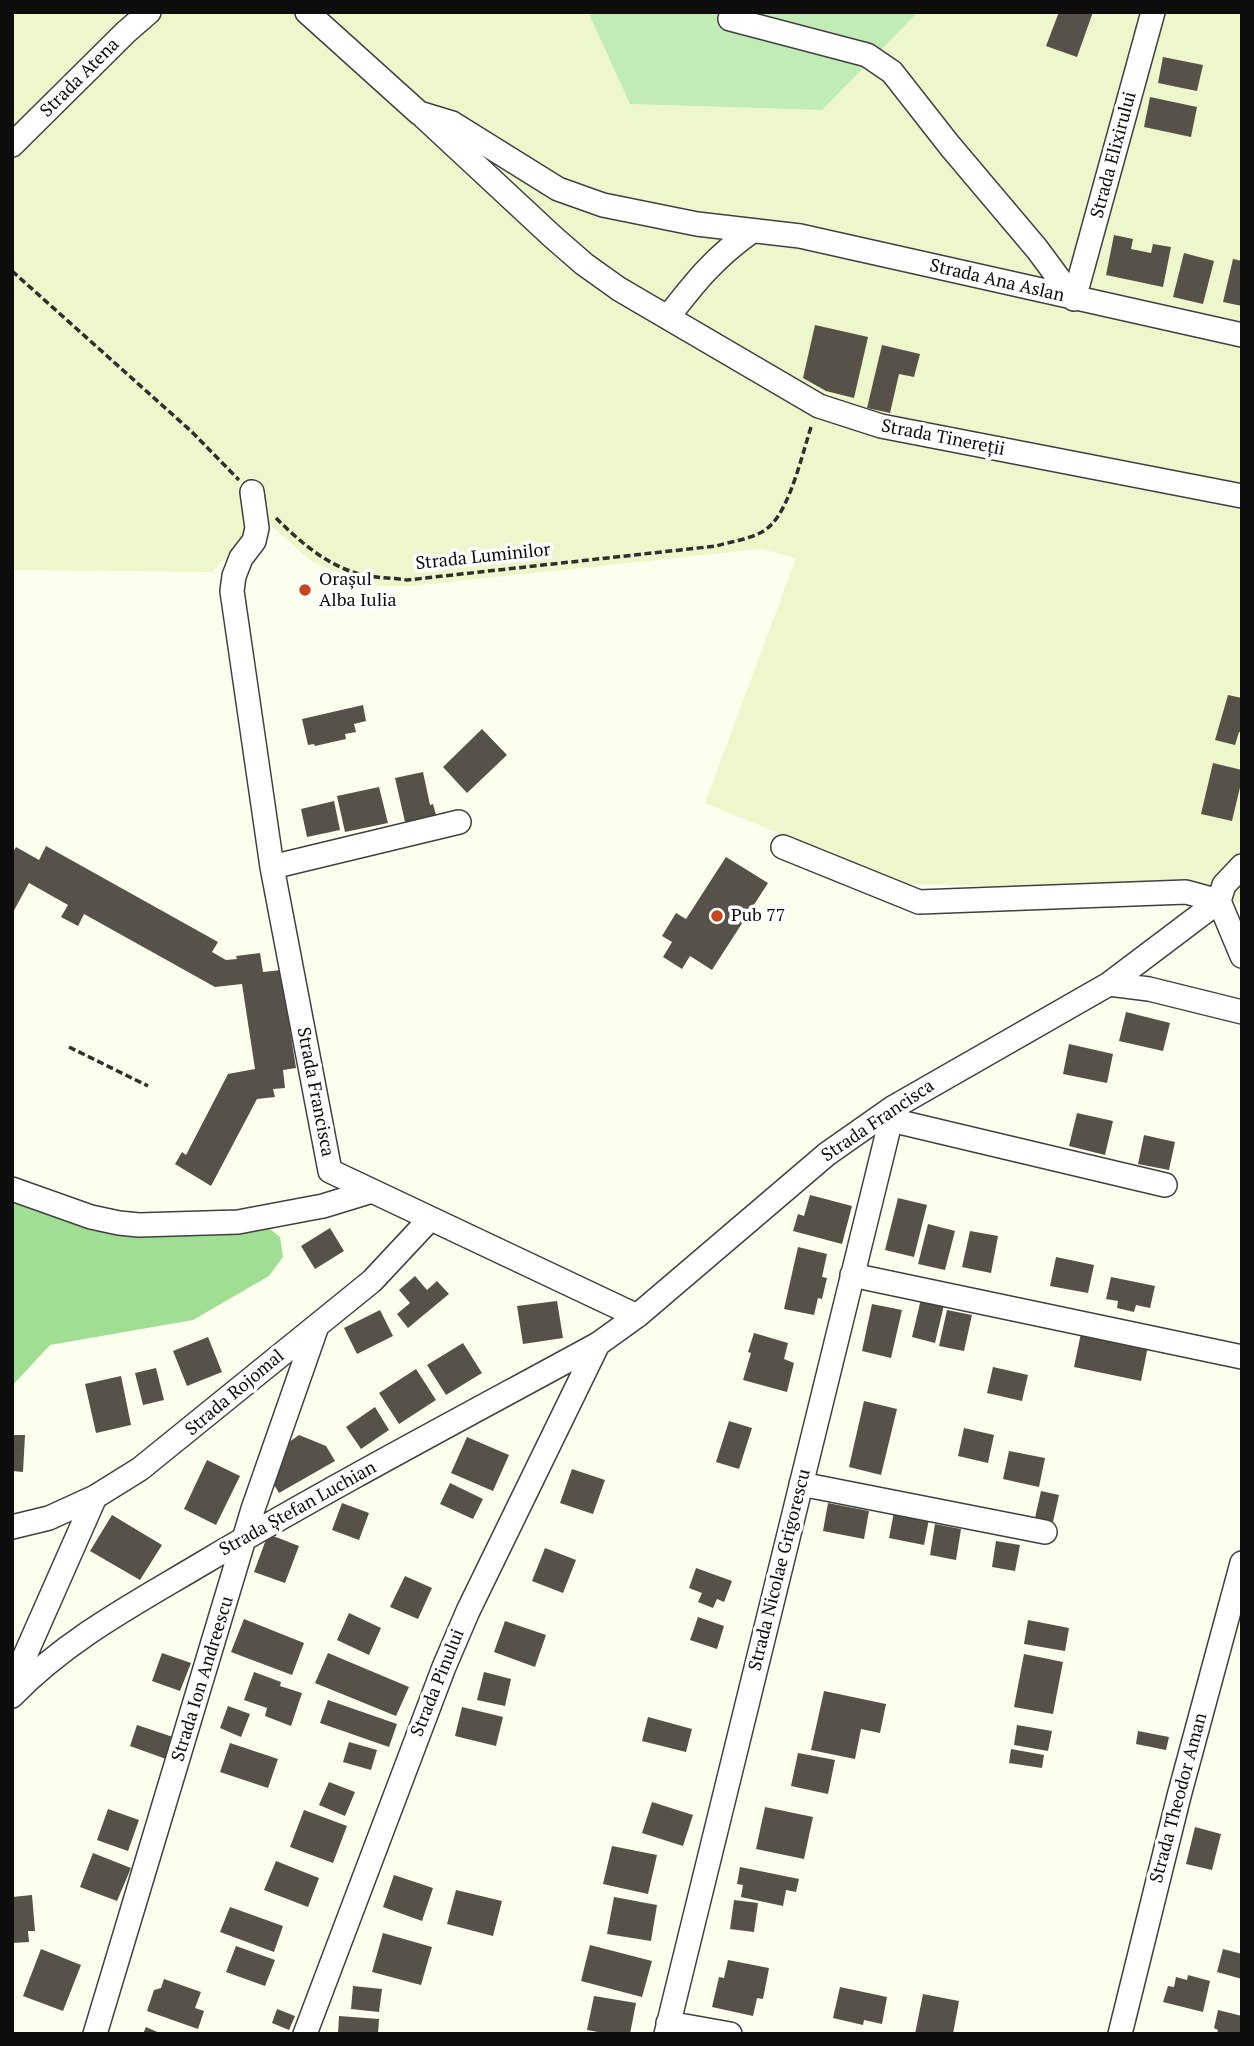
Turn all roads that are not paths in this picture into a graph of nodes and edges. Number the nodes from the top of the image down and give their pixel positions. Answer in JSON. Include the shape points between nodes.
{"nodes":[{"id":1,"x":149,"y":12,"type":"edge"},
{"id":2,"x":307,"y":12,"type":"edge"},
{"id":3,"x":1153,"y":12,"type":"edge"},
{"id":4,"x":730,"y":19,"type":"dead end"},
{"id":5,"x":419,"y":113,"type":"junction"},
{"id":6,"x":12,"y":145,"type":"edge"},
{"id":7,"x":752,"y":231,"type":"junction"},
{"id":8,"x":1074,"y":299,"type":"junction"},
{"id":9,"x":668,"y":317,"type":"junction"},
{"id":10,"x":1242,"y":335,"type":"edge"},
{"id":11,"x":252,"y":492,"type":"road end"},
{"id":12,"x":1242,"y":496,"type":"edge"},
{"id":13,"x":459,"y":822,"type":"dead end"},
{"id":14,"x":783,"y":847,"type":"dead end"},
{"id":15,"x":1242,"y":866,"type":"edge"},
{"id":16,"x":272,"y":867,"type":"junction"},
{"id":17,"x":1219,"y":901,"type":"junction"},
{"id":18,"x":1242,"y":956,"type":"edge"},
{"id":19,"x":1109,"y":984,"type":"junction"},
{"id":20,"x":1242,"y":1012,"type":"edge"},
{"id":21,"x":892,"y":1113,"type":"junction"},
{"id":22,"x":1165,"y":1185,"type":"dead end"},
{"id":23,"x":12,"y":1189,"type":"edge"},
{"id":24,"x":372,"y":1191,"type":"junction"},
{"id":25,"x":430,"y":1219,"type":"junction"},
{"id":26,"x":852,"y":1275,"type":"junction"},
{"id":27,"x":637,"y":1316,"type":"junction"},
{"id":28,"x":317,"y":1326,"type":"junction"},
{"id":29,"x":598,"y":1343,"type":"junction"},
{"id":30,"x":1242,"y":1357,"type":"edge"},
{"id":31,"x":801,"y":1484,"type":"junction"},
{"id":32,"x":95,"y":1497,"type":"junction"},
{"id":33,"x":12,"y":1527,"type":"edge"},
{"id":34,"x":1045,"y":1532,"type":"dead end"},
{"id":35,"x":245,"y":1538,"type":"junction"},
{"id":36,"x":1242,"y":1563,"type":"edge"},
{"id":37,"x":12,"y":1685,"type":"edge"},
{"id":38,"x":12,"y":1696,"type":"edge"},
{"id":39,"x":667,"y":2028,"type":"edge"},
{"id":40,"x":95,"y":2034,"type":"edge"},
{"id":41,"x":304,"y":2034,"type":"edge"},
{"id":42,"x":730,"y":2034,"type":"edge"},
{"id":43,"x":1120,"y":2034,"type":"edge"}],
"edges":[{"from":1,"to":6,"type":"street","name":"Strada Atena"},
{"from":2,"to":5,"type":"street","name":"Strada Ana Aslan"},
{"from":3,"to":8,"type":"street","name":"Strada Elixirului"},
{"from":4,"to":8,"type":"street","via":[[867,55],[892,72]]},
{"from":5,"to":7,"type":"street","name":"Strada Ana Aslan","via":[[452,123],[558,189],[603,205]]},
{"from":5,"to":9,"type":"street","name":"Strada Ana Aslan","via":[[584,264]]},
{"from":7,"to":8,"type":"street","name":"Strada Ana Aslan","via":[[800,236]]},
{"from":7,"to":9,"type":"street","via":[[714,261]]},
{"from":8,"to":10,"type":"street","name":"Strada Ana Aslan"},
{"from":9,"to":12,"type":"street","name":"Strada Tinereții","via":[[819,406],[881,426]]},
{"from":11,"to":16,"type":"street","via":[[257,528],[234,576],[232,591]]},
{"from":13,"to":16,"type":"street"},
{"from":14,"to":17,"type":"street","via":[[919,902],[1186,892]]},
{"from":15,"to":17,"type":"street","via":[[1224,886]]},
{"from":16,"to":24,"type":"street","name":"Strada Francisca","via":[[330,1171]]},
{"from":17,"to":18,"type":"street"},
{"from":17,"to":19,"type":"street","name":"Strada Francisca"},
{"from":19,"to":20,"type":"street"},
{"from":19,"to":21,"type":"street","name":"Strada Francisca"},
{"from":21,"to":22,"type":"street"},
{"from":21,"to":26,"type":"street","name":"Strada Nicolae Grigorescu"},
{"from":21,"to":27,"type":"street","name":"Strada Francisca","via":[[827,1154]]},
{"from":23,"to":24,"type":"street","via":[[91,1217],[139,1225],[238,1222],[323,1206]]},
{"from":24,"to":25,"type":"street","name":"Strada Francisca"},
{"from":25,"to":27,"type":"street","name":"Strada Francisca"},
{"from":25,"to":28,"type":"street","name":"Strada Rojomal","via":[[372,1281]]},
{"from":26,"to":30,"type":"street"},
{"from":26,"to":31,"type":"street","name":"Strada Nicolae Grigorescu"},
{"from":27,"to":29,"type":"street","name":"Strada Francisca"},
{"from":28,"to":32,"type":"street","name":"Strada Rojomal","via":[[140,1469]]},
{"from":28,"to":35,"type":"street","name":"Strada Ion Andreescu"},
{"from":29,"to":35,"type":"street","name":"Strada Ștefan Luchian"},
{"from":29,"to":41,"type":"street","name":"Strada Pinului","via":[[448,1656]]},
{"from":31,"to":34,"type":"street"},
{"from":31,"to":39,"type":"street","name":"Strada Nicolae Grigorescu"},
{"from":32,"to":33,"type":"street","name":"Strada Rojomal","via":[[48,1518]]},
{"from":32,"to":37,"type":"street"},
{"from":35,"to":38,"type":"street","name":"Strada Ștefan Luchian","via":[[85,1633]]},
{"from":35,"to":40,"type":"street","name":"Strada Ion Andreescu"},
{"from":36,"to":43,"type":"street","name":"Strada Theodor Aman"},
{"from":39,"to":42,"type":"street"}]}
